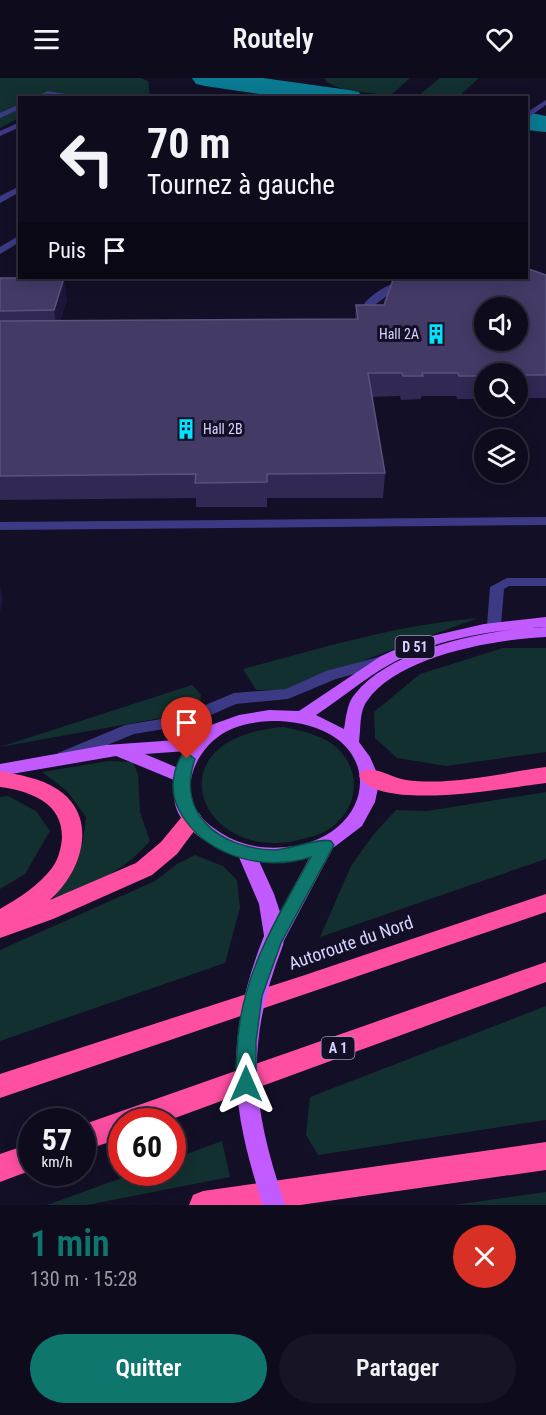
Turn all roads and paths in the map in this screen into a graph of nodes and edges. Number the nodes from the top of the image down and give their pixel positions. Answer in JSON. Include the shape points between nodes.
{"nodes":[{"id":1,"x":41,"y":96,"type":"edge"},
{"id":2,"x":65,"y":96,"type":"edge"},
{"id":3,"x":546,"y":102,"type":"edge"},
{"id":4,"x":18,"y":107,"type":"edge"},
{"id":5,"x":0,"y":116,"type":"edge"},
{"id":6,"x":528,"y":116,"type":"edge"},
{"id":7,"x":18,"y":125,"type":"edge"},
{"id":8,"x":0,"y":134,"type":"edge"},
{"id":9,"x":18,"y":189,"type":"edge"},
{"id":10,"x":0,"y":200,"type":"edge"},
{"id":11,"x":18,"y":239,"type":"edge"},
{"id":12,"x":1,"y":249,"type":"edge"},
{"id":13,"x":420,"y":279,"type":"edge"},
{"id":14,"x":358,"y":321,"type":"edge"},
{"id":15,"x":546,"y":521,"type":"edge"},
{"id":16,"x":0,"y":526,"type":"edge"},
{"id":17,"x":546,"y":582,"type":"edge"},
{"id":18,"x":546,"y":622,"type":"edge"},
{"id":19,"x":494,"y":625,"type":"junction"},
{"id":20,"x":546,"y":632,"type":"edge"},
{"id":21,"x":386,"y":660,"type":"junction"},
{"id":22,"x":302,"y":717,"type":"junction"},
{"id":23,"x":199,"y":743,"type":"junction"},
{"id":24,"x":351,"y":743,"type":"junction"},
{"id":25,"x":118,"y":750,"type":"junction"},
{"id":26,"x":62,"y":758,"type":"junction"},
{"id":27,"x":0,"y":770,"type":"edge"},
{"id":28,"x":546,"y":775,"type":"edge"},
{"id":29,"x":181,"y":776,"type":"junction"},
{"id":30,"x":369,"y":776,"type":"junction"},
{"id":31,"x":0,"y":779,"type":"edge"},
{"id":32,"x":192,"y":819,"type":"junction"},
{"id":33,"x":326,"y":845,"type":"junction"},
{"id":34,"x":245,"y":852,"type":"junction"},
{"id":35,"x":546,"y":903,"type":"edge"},
{"id":36,"x":0,"y":920,"type":"edge"},
{"id":37,"x":0,"y":928,"type":"edge"},
{"id":38,"x":273,"y":942,"type":"junction"},
{"id":39,"x":546,"y":972,"type":"edge"},
{"id":40,"x":0,"y":1086,"type":"edge"},
{"id":41,"x":168,"y":1108,"type":"edge"},
{"id":42,"x":546,"y":1156,"type":"edge"},
{"id":43,"x":18,"y":1161,"type":"edge"},
{"id":44,"x":0,"y":1168,"type":"edge"},
{"id":45,"x":203,"y":1205,"type":"edge"},
{"id":46,"x":274,"y":1205,"type":"edge"}],
"edges":[{"from":1,"to":2,"type":"street"},
{"from":3,"to":6,"type":"street"},
{"from":4,"to":5,"type":"street"},
{"from":7,"to":8,"type":"street"},
{"from":9,"to":10,"type":"street"},
{"from":11,"to":12,"type":"street"},
{"from":13,"to":14,"type":"street","via":[[393,286],[376,296],[367,306],[370,321]]},
{"from":15,"to":16,"type":"street"},
{"from":17,"to":19,"type":"street","via":[[507,582],[497,587]]},
{"from":18,"to":19,"type":"main road","number":"D 51"},
{"from":19,"to":21,"type":"main road","number":"D 51","via":[[423,643]]},
{"from":20,"to":24,"type":"main road","number":"D 51","via":[[487,639],[423,658],[381,678],[358,700]]},
{"from":21,"to":22,"type":"main road","number":"D 51"},
{"from":21,"to":26,"type":"street","via":[[332,675],[288,694],[234,699],[182,720],[131,729]]},
{"from":22,"to":23,"type":"main road","via":[[274,714],[245,718],[219,728]]},
{"from":22,"to":24,"type":"main road","via":[[337,732]]},
{"from":23,"to":25,"type":"main road"},
{"from":23,"to":29,"type":"main road"},
{"from":24,"to":30,"type":"main road","via":[[363,758]]},
{"from":25,"to":26,"type":"main road"},
{"from":25,"to":29,"type":"main road"},
{"from":26,"to":27,"type":"main road"},
{"from":28,"to":30,"type":"highway","via":[[424,790],[394,786]]},
{"from":29,"to":32,"type":"main road","via":[[182,798]]},
{"from":30,"to":33,"type":"main road","via":[[369,796],[362,815],[347,832]]},
{"from":31,"to":36,"type":"highway","via":[[36,788],[58,801],[67,813],[74,837],[68,861],[50,886]]},
{"from":32,"to":34,"type":"main road","via":[[224,845]]},
{"from":32,"to":37,"type":"highway","via":[[169,848],[144,869]]},
{"from":33,"to":34,"type":"main road","via":[[300,854]]},
{"from":33,"to":38,"type":"main road"},
{"from":34,"to":38,"type":"main road","via":[[267,894]]},
{"from":35,"to":40,"type":"highway","name":"Autoroute du Nord"},
{"from":38,"to":46,"type":"main road","bridge":true,"via":[[253,996],[245,1068],[253,1136]]},
{"from":39,"to":41,"type":"highway","number":"A 1"},
{"from":42,"to":45,"type":"highway"},
{"from":43,"to":44,"type":"highway"}]}
